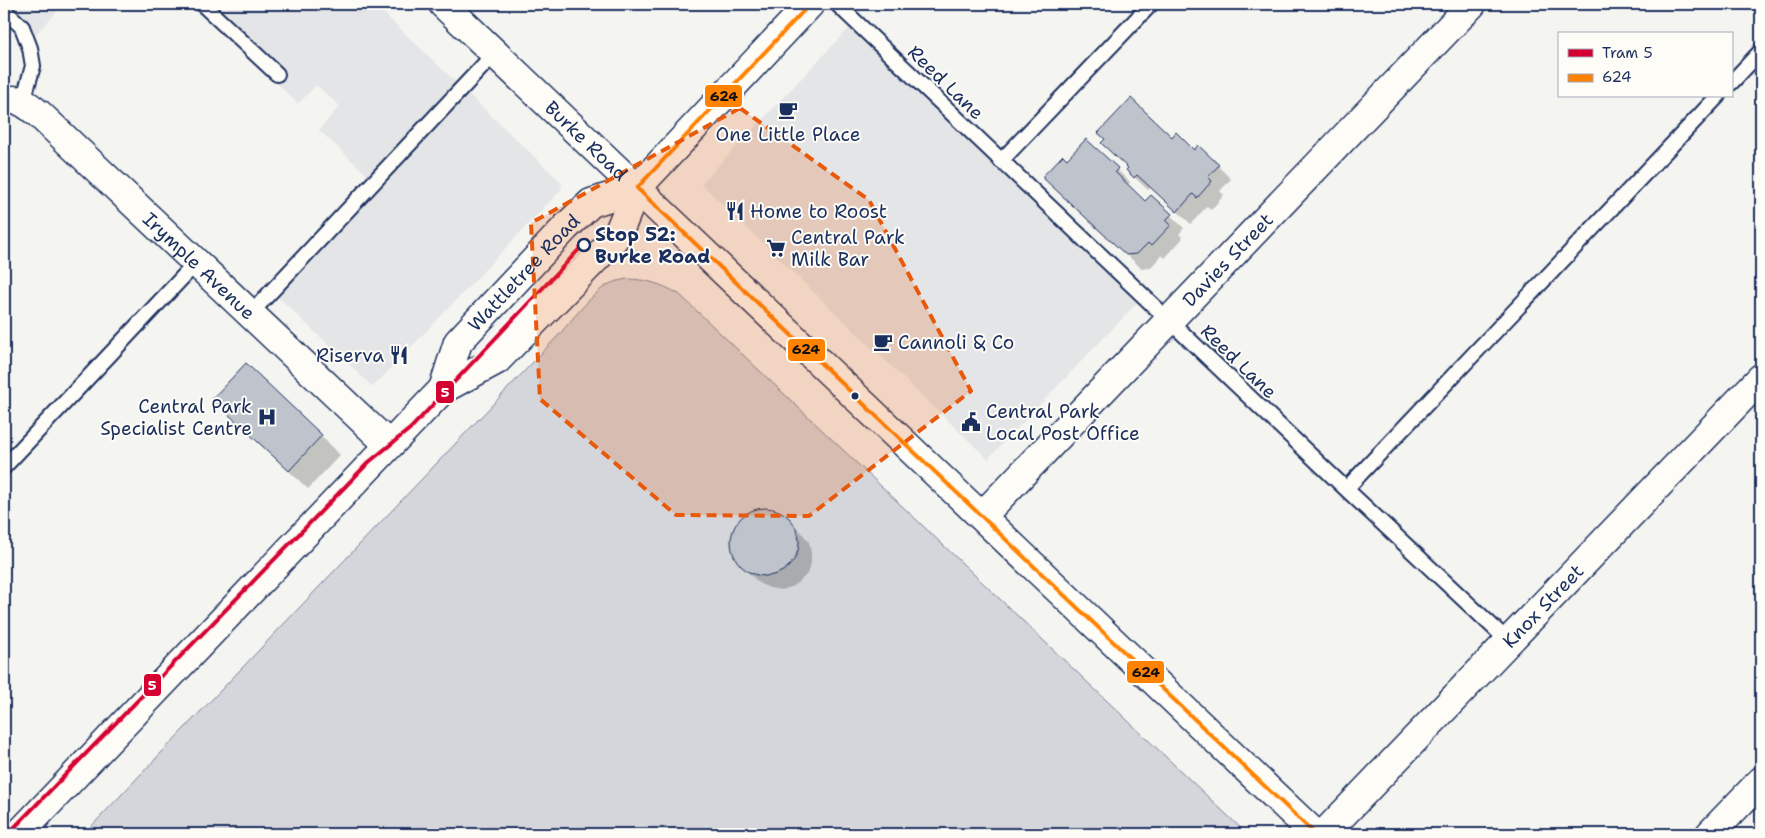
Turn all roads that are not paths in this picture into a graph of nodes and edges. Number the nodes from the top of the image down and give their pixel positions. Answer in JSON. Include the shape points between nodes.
{"nodes":[{"id":1,"x":202,"y":4,"type":"edge"},
{"id":2,"x":443,"y":4,"type":"edge"},
{"id":3,"x":810,"y":4,"type":"edge"},
{"id":4,"x":837,"y":4,"type":"edge"},
{"id":5,"x":1151,"y":4,"type":"edge"},
{"id":6,"x":1472,"y":4,"type":"edge"},
{"id":7,"x":4,"y":10,"type":"edge"},
{"id":8,"x":1761,"y":51,"type":"edge"},
{"id":9,"x":495,"y":53,"type":"junction"},
{"id":10,"x":277,"y":74,"type":"dead end"},
{"id":11,"x":1732,"y":82,"type":"edge"},
{"id":12,"x":1716,"y":98,"type":"edge"},
{"id":13,"x":13,"y":101,"type":"edge"},
{"id":14,"x":1001,"y":161,"type":"junction"},
{"id":15,"x":637,"y":188,"type":"junction"},
{"id":16,"x":196,"y":262,"type":"junction"},
{"id":17,"x":250,"y":314,"type":"junction"},
{"id":18,"x":1170,"y":321,"type":"junction"},
{"id":19,"x":1761,"y":378,"type":"edge"},
{"id":20,"x":443,"y":389,"type":"junction"},
{"id":21,"x":389,"y":445,"type":"junction"},
{"id":22,"x":4,"y":467,"type":"edge"},
{"id":23,"x":1346,"y":489,"type":"junction"},
{"id":24,"x":982,"y":516,"type":"junction"},
{"id":25,"x":1508,"y":641,"type":"junction"},
{"id":26,"x":1761,"y":781,"type":"edge"},
{"id":27,"x":1721,"y":831,"type":"edge"},
{"id":28,"x":19,"y":834,"type":"edge"},
{"id":29,"x":1315,"y":834,"type":"edge"},
{"id":30,"x":1324,"y":834,"type":"edge"}],
"edges":[{"from":1,"to":10,"type":"lane"},
{"from":2,"to":9,"type":"main road","name":"Burke Road"},
{"from":3,"to":15,"type":"main road","name":"Wattletree Road"},
{"from":4,"to":14,"type":"lane","name":"Reed Lane"},
{"from":5,"to":14,"type":"lane"},
{"from":6,"to":18,"type":"main road","name":"Davies Street"},
{"from":7,"to":13,"type":"lane","via":[[22,27],[33,66]]},
{"from":8,"to":11,"type":"lane"},
{"from":9,"to":15,"type":"main road","name":"Burke Road"},
{"from":9,"to":17,"type":"lane"},
{"from":12,"to":23,"type":"lane"},
{"from":13,"to":16,"type":"main road","name":"Irymple Avenue"},
{"from":14,"to":18,"type":"lane","name":"Reed Lane"},
{"from":15,"to":20,"type":"main road","name":"Wattletree Road","via":[[618,234],[504,353]]},
{"from":15,"to":20,"type":"main road","name":"Wattletree Road","via":[[591,203],[566,227],[458,342]]},
{"from":15,"to":24,"type":"main road","name":"Burke Road"},
{"from":16,"to":17,"type":"main road","name":"Irymple Avenue"},
{"from":16,"to":22,"type":"lane"},
{"from":17,"to":21,"type":"main road","name":"Irymple Avenue"},
{"from":18,"to":23,"type":"lane","name":"Reed Lane"},
{"from":18,"to":24,"type":"main road","name":"Davies Street"},
{"from":19,"to":25,"type":"main road","name":"Knox Street"},
{"from":20,"to":21,"type":"main road","name":"Wattletree Road"},
{"from":21,"to":28,"type":"main road","name":"Wattletree Road"},
{"from":23,"to":25,"type":"lane","name":"Reed Lane"},
{"from":24,"to":29,"type":"main road","name":"Burke Road"},
{"from":25,"to":30,"type":"main road","name":"Knox Street"},
{"from":26,"to":27,"type":"main road"}]}
